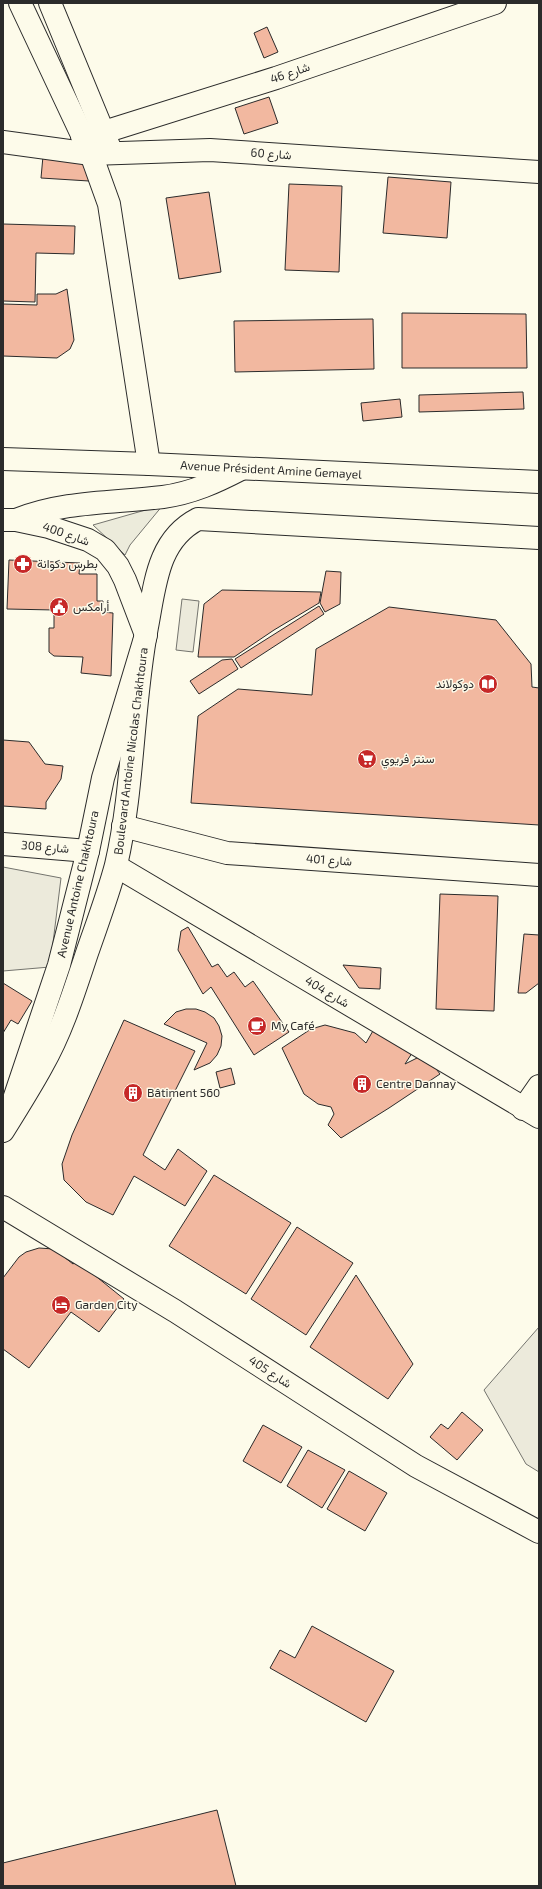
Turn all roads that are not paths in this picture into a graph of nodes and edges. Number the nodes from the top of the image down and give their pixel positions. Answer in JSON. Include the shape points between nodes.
{"nodes":[{"id":1,"x":20,"y":3,"type":"edge"},
{"id":2,"x":50,"y":3,"type":"edge"},
{"id":3,"x":495,"y":3,"type":"edge"},
{"id":4,"x":104,"y":132,"type":"junction"},
{"id":5,"x":3,"y":142,"type":"edge"},
{"id":6,"x":95,"y":148,"type":"junction"},
{"id":7,"x":539,"y":172,"type":"edge"},
{"id":8,"x":3,"y":460,"type":"edge"},
{"id":9,"x":149,"y":464,"type":"junction"},
{"id":10,"x":241,"y":468,"type":"junction"},
{"id":11,"x":539,"y":482,"type":"edge"},
{"id":12,"x":9,"y":520,"type":"edge"},
{"id":13,"x":539,"y":538,"type":"edge"},
{"id":14,"x":146,"y":635,"type":"junction"},
{"id":15,"x":123,"y":826,"type":"junction"},
{"id":16,"x":3,"y":844,"type":"edge"},
{"id":17,"x":88,"y":851,"type":"junction"},
{"id":18,"x":116,"y":866,"type":"junction"},
{"id":19,"x":539,"y":875,"type":"edge"},
{"id":20,"x":539,"y":1086,"type":"edge"},
{"id":21,"x":531,"y":1113,"type":"edge"},
{"id":22,"x":3,"y":1131,"type":"edge"},
{"id":23,"x":3,"y":1207,"type":"edge"},
{"id":24,"x":539,"y":1532,"type":"edge"}],
"edges":[{"from":1,"to":6,"type":"main road"},
{"from":2,"to":4,"type":"main road"},
{"from":3,"to":4,"type":"main road","name":"شارع 46","via":[[276,78]]},
{"from":4,"to":6,"type":"main road","name":"شارع 46"},
{"from":5,"to":6,"type":"main road","name":"شارع 60"},
{"from":6,"to":7,"type":"main road","name":"شارع 60","via":[[210,150]]},
{"from":6,"to":9,"type":"main road","via":[[109,204]]},
{"from":8,"to":9,"type":"main road","name":"Avenue Président Amine Gemayel"},
{"from":9,"to":10,"type":"main road","name":"Avenue Président Amine Gemayel"},
{"from":10,"to":11,"type":"main road","name":"Avenue Président Amine Gemayel"},
{"from":10,"to":12,"type":"main road","via":[[216,483],[164,497],[52,508]]},
{"from":12,"to":14,"type":"main road","name":"شارع 400","via":[[49,527],[88,540],[105,550],[125,580]]},
{"from":13,"to":14,"type":"main road","via":[[198,519],[185,525],[164,553],[158,569]]},
{"from":14,"to":15,"type":"main road","name":"Boulevard Antoine Nicolas Chakhtoura"},
{"from":14,"to":17,"type":"main road","name":"Avenue Antoine Chakhtoura","via":[[103,778]]},
{"from":15,"to":18,"type":"main road","name":"Boulevard Antoine Nicolas Chakhtoura"},
{"from":15,"to":19,"type":"main road","name":"شارع 401","via":[[228,853]]},
{"from":16,"to":17,"type":"main road","name":"شارع 308"},
{"from":17,"to":22,"type":"main road","name":"Avenue Antoine Chakhtoura","via":[[59,965]]},
{"from":18,"to":21,"type":"main road","name":"شارع 404"},
{"from":18,"to":22,"type":"main road","name":"Boulevard Antoine Nicolas Chakhtoura","via":[[58,1034]]},
{"from":20,"to":21,"type":"main road"},
{"from":23,"to":24,"type":"main road","name":"شارع 405","via":[[175,1311],[416,1466]]}]}
